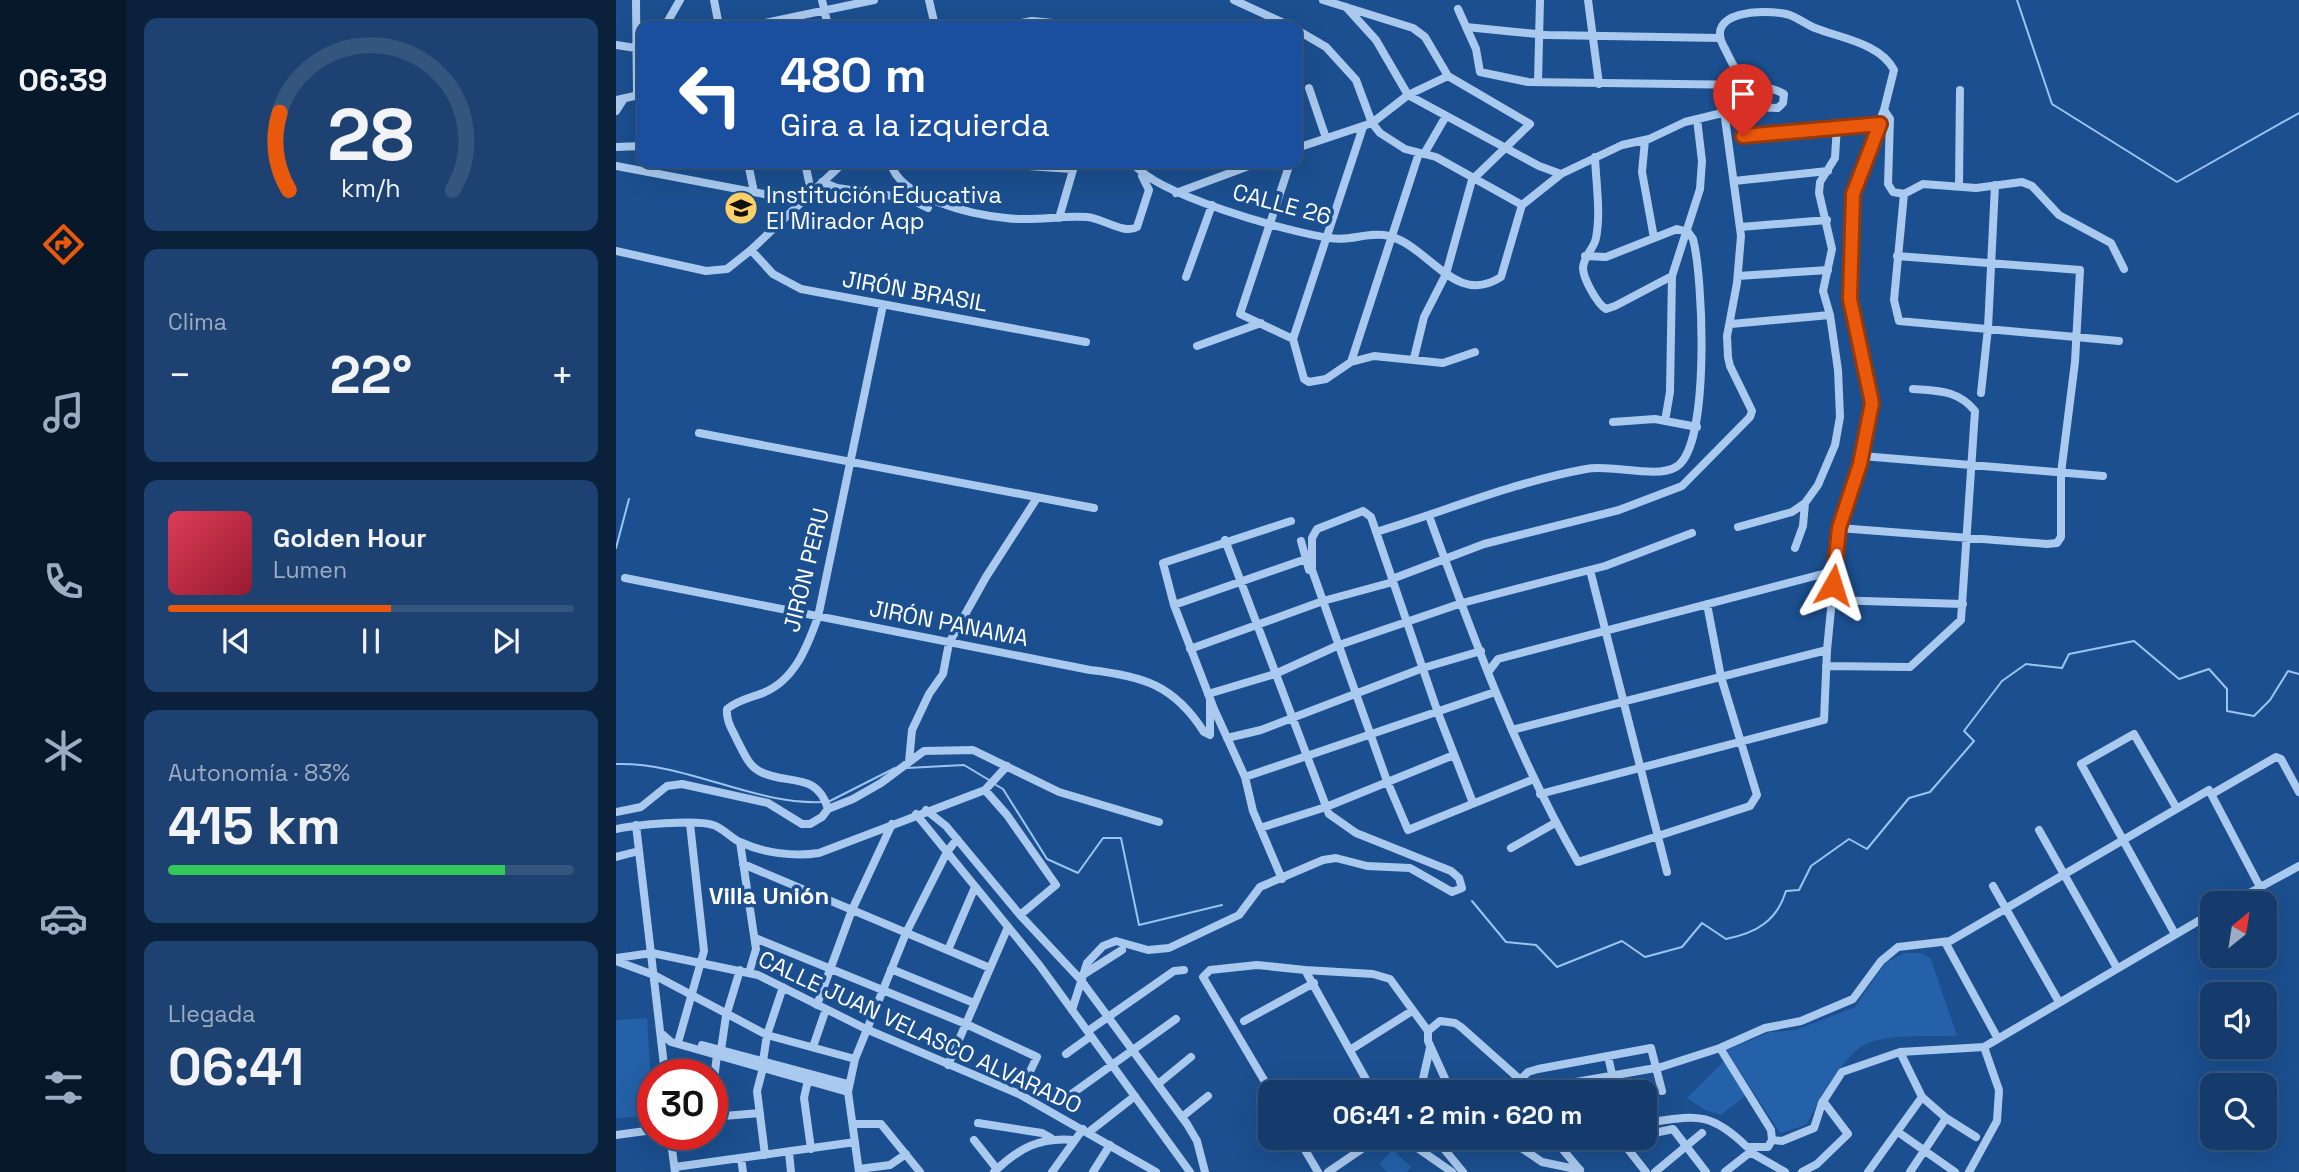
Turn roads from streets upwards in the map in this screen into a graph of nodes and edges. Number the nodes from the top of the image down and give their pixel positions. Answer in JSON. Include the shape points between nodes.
{"nodes":[{"id":1,"x":636,"y":0,"type":"edge"},
{"id":2,"x":680,"y":0,"type":"edge"},
{"id":3,"x":714,"y":0,"type":"edge"},
{"id":4,"x":822,"y":0,"type":"edge"},
{"id":5,"x":874,"y":0,"type":"edge"},
{"id":6,"x":929,"y":0,"type":"edge"},
{"id":7,"x":1236,"y":0,"type":"edge"},
{"id":8,"x":1323,"y":0,"type":"edge"},
{"id":9,"x":1540,"y":0,"type":"edge"},
{"id":10,"x":1588,"y":0,"type":"edge"},
{"id":11,"x":1345,"y":6,"type":"junction"},
{"id":12,"x":1458,"y":9,"type":"dead end"},
{"id":13,"x":824,"y":10,"type":"junction"},
{"id":14,"x":637,"y":21,"type":"edge"},
{"id":15,"x":669,"y":21,"type":"edge"},
{"id":16,"x":718,"y":21,"type":"edge"},
{"id":17,"x":773,"y":21,"type":"edge"},
{"id":18,"x":827,"y":21,"type":"edge"},
{"id":19,"x":934,"y":21,"type":"edge"},
{"id":20,"x":1280,"y":21,"type":"edge"},
{"id":21,"x":1466,"y":27,"type":"junction"},
{"id":22,"x":1302,"y":33,"type":"edge"},
{"id":23,"x":1539,"y":34,"type":"junction"},
{"id":24,"x":1590,"y":36,"type":"junction"},
{"id":25,"x":1718,"y":38,"type":"junction"},
{"id":26,"x":616,"y":46,"type":"edge"},
{"id":27,"x":637,"y":50,"type":"edge"},
{"id":28,"x":1448,"y":76,"type":"junction"},
{"id":29,"x":1538,"y":82,"type":"junction"},
{"id":30,"x":1599,"y":84,"type":"junction"},
{"id":31,"x":1755,"y":85,"type":"junction"},
{"id":32,"x":1309,"y":88,"type":"dead end"},
{"id":33,"x":1960,"y":90,"type":"dead end"},
{"id":34,"x":1408,"y":95,"type":"junction"},
{"id":35,"x":637,"y":96,"type":"edge"},
{"id":36,"x":619,"y":100,"type":"edge"},
{"id":37,"x":1884,"y":110,"type":"junction"},
{"id":38,"x":616,"y":111,"type":"edge"},
{"id":39,"x":1724,"y":111,"type":"junction"},
{"id":40,"x":1446,"y":116,"type":"junction"},
{"id":41,"x":1697,"y":119,"type":"junction"},
{"id":42,"x":1880,"y":124,"type":"junction"},
{"id":43,"x":1368,"y":125,"type":"junction"},
{"id":44,"x":1837,"y":125,"type":"junction"},
{"id":45,"x":1743,"y":136,"type":"dead end"},
{"id":46,"x":1326,"y":138,"type":"junction"},
{"id":47,"x":1644,"y":140,"type":"junction"},
{"id":48,"x":637,"y":146,"type":"edge"},
{"id":49,"x":1302,"y":146,"type":"edge"},
{"id":50,"x":616,"y":147,"type":"edge"},
{"id":51,"x":1504,"y":148,"type":"junction"},
{"id":52,"x":1422,"y":153,"type":"junction"},
{"id":53,"x":1595,"y":157,"type":"junction"},
{"id":54,"x":616,"y":166,"type":"edge"},
{"id":55,"x":749,"y":168,"type":"edge"},
{"id":56,"x":806,"y":168,"type":"edge"},
{"id":57,"x":837,"y":168,"type":"edge"},
{"id":58,"x":893,"y":168,"type":"edge"},
{"id":59,"x":1073,"y":168,"type":"edge"},
{"id":60,"x":1137,"y":168,"type":"edge"},
{"id":61,"x":1244,"y":168,"type":"edge"},
{"id":62,"x":1288,"y":168,"type":"edge"},
{"id":63,"x":1828,"y":171,"type":"junction"},
{"id":64,"x":1561,"y":173,"type":"junction"},
{"id":65,"x":1141,"y":174,"type":"junction"},
{"id":66,"x":1472,"y":180,"type":"junction"},
{"id":67,"x":1734,"y":181,"type":"junction"},
{"id":68,"x":822,"y":182,"type":"junction"},
{"id":69,"x":1995,"y":185,"type":"junction"},
{"id":70,"x":1959,"y":186,"type":"junction"},
{"id":71,"x":909,"y":188,"type":"junction"},
{"id":72,"x":811,"y":191,"type":"junction"},
{"id":73,"x":754,"y":192,"type":"junction"},
{"id":74,"x":1176,"y":193,"type":"junction"},
{"id":75,"x":1904,"y":194,"type":"junction"},
{"id":76,"x":907,"y":198,"type":"junction"},
{"id":77,"x":802,"y":201,"type":"junction"},
{"id":78,"x":1212,"y":205,"type":"junction"},
{"id":79,"x":1522,"y":205,"type":"junction"},
{"id":80,"x":928,"y":208,"type":"dead end"},
{"id":81,"x":1059,"y":218,"type":"junction"},
{"id":82,"x":1827,"y":220,"type":"junction"},
{"id":83,"x":1269,"y":222,"type":"junction"},
{"id":84,"x":1740,"y":227,"type":"junction"},
{"id":85,"x":1688,"y":232,"type":"junction"},
{"id":86,"x":1391,"y":236,"type":"junction"},
{"id":87,"x":1328,"y":238,"type":"junction"},
{"id":88,"x":1654,"y":238,"type":"junction"},
{"id":89,"x":751,"y":250,"type":"junction"},
{"id":90,"x":616,"y":251,"type":"edge"},
{"id":91,"x":1585,"y":256,"type":"junction"},
{"id":92,"x":1898,"y":256,"type":"junction"},
{"id":93,"x":1991,"y":263,"type":"junction"},
{"id":94,"x":2124,"y":269,"type":"dead end"},
{"id":95,"x":1828,"y":270,"type":"junction"},
{"id":96,"x":1446,"y":274,"type":"junction"},
{"id":97,"x":1672,"y":276,"type":"junction"},
{"id":98,"x":1738,"y":276,"type":"junction"},
{"id":99,"x":1186,"y":277,"type":"dead end"},
{"id":100,"x":883,"y":305,"type":"junction"},
{"id":101,"x":1830,"y":315,"type":"junction"},
{"id":102,"x":1261,"y":323,"type":"junction"},
{"id":103,"x":1731,"y":324,"type":"junction"},
{"id":104,"x":1988,"y":328,"type":"junction"},
{"id":105,"x":2076,"y":338,"type":"junction"},
{"id":106,"x":1293,"y":339,"type":"junction"},
{"id":107,"x":2119,"y":341,"type":"dead end"},
{"id":108,"x":1086,"y":342,"type":"dead end"},
{"id":109,"x":1197,"y":346,"type":"dead end"},
{"id":110,"x":1475,"y":352,"type":"dead end"},
{"id":111,"x":1414,"y":358,"type":"junction"},
{"id":112,"x":1351,"y":362,"type":"junction"},
{"id":113,"x":1913,"y":388,"type":"dead end"},
{"id":114,"x":1981,"y":393,"type":"dead end"},
{"id":115,"x":1665,"y":421,"type":"junction"},
{"id":116,"x":1613,"y":422,"type":"dead end"},
{"id":117,"x":1697,"y":427,"type":"junction"},
{"id":118,"x":699,"y":433,"type":"dead end"},
{"id":119,"x":1862,"y":456,"type":"junction"},
{"id":120,"x":850,"y":462,"type":"junction"},
{"id":121,"x":1970,"y":467,"type":"junction"},
{"id":122,"x":2061,"y":473,"type":"junction"},
{"id":123,"x":2103,"y":476,"type":"dead end"},
{"id":124,"x":1037,"y":498,"type":"junction"},
{"id":125,"x":1805,"y":503,"type":"junction"},
{"id":126,"x":1094,"y":508,"type":"dead end"},
{"id":127,"x":1429,"y":516,"type":"junction"},
{"id":128,"x":1291,"y":521,"type":"dead end"},
{"id":129,"x":1738,"y":527,"type":"dead end"},
{"id":130,"x":1839,"y":528,"type":"junction"},
{"id":131,"x":1376,"y":532,"type":"junction"},
{"id":132,"x":1692,"y":533,"type":"dead end"},
{"id":133,"x":1965,"y":537,"type":"junction"},
{"id":134,"x":1225,"y":540,"type":"junction"},
{"id":135,"x":1301,"y":541,"type":"dead end"},
{"id":136,"x":1795,"y":548,"type":"dead end"},
{"id":137,"x":1306,"y":559,"type":"junction"},
{"id":138,"x":1445,"y":559,"type":"junction"},
{"id":139,"x":1590,"y":569,"type":"junction"},
{"id":140,"x":1312,"y":570,"type":"junction"},
{"id":141,"x":1834,"y":570,"type":"junction"},
{"id":142,"x":625,"y":578,"type":"dead end"},
{"id":143,"x":1392,"y":580,"type":"junction"},
{"id":144,"x":1240,"y":582,"type":"junction"},
{"id":145,"x":1831,"y":600,"type":"junction"},
{"id":146,"x":1323,"y":601,"type":"junction"},
{"id":147,"x":1462,"y":603,"type":"junction"},
{"id":148,"x":1707,"y":604,"type":"junction"},
{"id":149,"x":1963,"y":604,"type":"junction"},
{"id":150,"x":1174,"y":605,"type":"junction"},
{"id":151,"x":818,"y":617,"type":"junction"},
{"id":152,"x":1407,"y":623,"type":"junction"},
{"id":153,"x":1257,"y":627,"type":"junction"},
{"id":154,"x":1603,"y":631,"type":"junction"},
{"id":155,"x":949,"y":643,"type":"junction"},
{"id":156,"x":1339,"y":646,"type":"junction"},
{"id":157,"x":1190,"y":649,"type":"junction"},
{"id":158,"x":1827,"y":650,"type":"junction"},
{"id":159,"x":1481,"y":651,"type":"junction"},
{"id":160,"x":1826,"y":666,"type":"junction"},
{"id":161,"x":1423,"y":668,"type":"junction"},
{"id":162,"x":1489,"y":671,"type":"junction"},
{"id":163,"x":1275,"y":674,"type":"junction"},
{"id":164,"x":1721,"y":677,"type":"junction"},
{"id":165,"x":1495,"y":692,"type":"junction"},
{"id":166,"x":1356,"y":693,"type":"junction"},
{"id":167,"x":1209,"y":697,"type":"junction"},
{"id":168,"x":1621,"y":702,"type":"junction"},
{"id":169,"x":1438,"y":713,"type":"junction"},
{"id":170,"x":1292,"y":718,"type":"junction"},
{"id":171,"x":1512,"y":730,"type":"junction"},
{"id":172,"x":1371,"y":735,"type":"junction"},
{"id":173,"x":1227,"y":738,"type":"junction"},
{"id":174,"x":1741,"y":742,"type":"junction"},
{"id":175,"x":1454,"y":755,"type":"junction"},
{"id":176,"x":1307,"y":757,"type":"junction"},
{"id":177,"x":909,"y":762,"type":"junction"},
{"id":178,"x":1007,"y":766,"type":"junction"},
{"id":179,"x":1639,"y":769,"type":"junction"},
{"id":180,"x":1245,"y":776,"type":"junction"},
{"id":181,"x":1534,"y":779,"type":"junction"},
{"id":182,"x":1387,"y":781,"type":"junction"},
{"id":183,"x":989,"y":785,"type":"junction"},
{"id":184,"x":2299,"y":792,"type":"edge"},
{"id":185,"x":1540,"y":794,"type":"junction"},
{"id":186,"x":2212,"y":794,"type":"junction"},
{"id":187,"x":1473,"y":803,"type":"junction"},
{"id":188,"x":1326,"y":807,"type":"junction"},
{"id":189,"x":2176,"y":807,"type":"junction"},
{"id":190,"x":828,"y":808,"type":"junction"},
{"id":191,"x":926,"y":810,"type":"junction"},
{"id":192,"x":616,"y":811,"type":"edge"},
{"id":193,"x":916,"y":814,"type":"junction"},
{"id":194,"x":1159,"y":822,"type":"dead end"},
{"id":195,"x":1555,"y":823,"type":"junction"},
{"id":196,"x":690,"y":824,"type":"junction"},
{"id":197,"x":892,"y":824,"type":"junction"},
{"id":198,"x":636,"y":825,"type":"junction"},
{"id":199,"x":1260,"y":828,"type":"junction"},
{"id":200,"x":616,"y":829,"type":"edge"},
{"id":201,"x":2039,"y":830,"type":"dead end"},
{"id":202,"x":1656,"y":837,"type":"junction"},
{"id":203,"x":957,"y":839,"type":"junction"},
{"id":204,"x":740,"y":842,"type":"junction"},
{"id":205,"x":2123,"y":842,"type":"junction"},
{"id":206,"x":1511,"y":848,"type":"dead end"},
{"id":207,"x":639,"y":851,"type":"junction"},
{"id":208,"x":947,"y":852,"type":"junction"},
{"id":209,"x":616,"y":857,"type":"edge"},
{"id":210,"x":743,"y":864,"type":"junction"},
{"id":211,"x":2299,"y":866,"type":"edge"},
{"id":212,"x":1667,"y":873,"type":"dead end"},
{"id":213,"x":2063,"y":876,"type":"junction"},
{"id":214,"x":1282,"y":879,"type":"junction"},
{"id":215,"x":1993,"y":886,"type":"dead end"},
{"id":216,"x":975,"y":887,"type":"junction"},
{"id":217,"x":2260,"y":887,"type":"junction"},
{"id":218,"x":2253,"y":891,"type":"edge"},
{"id":219,"x":852,"y":910,"type":"junction"},
{"id":220,"x":2005,"y":910,"type":"junction"},
{"id":221,"x":1020,"y":915,"type":"junction"},
{"id":222,"x":2200,"y":919,"type":"edge"},
{"id":223,"x":1008,"y":927,"type":"junction"},
{"id":224,"x":906,"y":933,"type":"junction"},
{"id":225,"x":2175,"y":933,"type":"junction"},
{"id":226,"x":755,"y":938,"type":"junction"},
{"id":227,"x":1945,"y":942,"type":"junction"},
{"id":228,"x":948,"y":950,"type":"junction"},
{"id":229,"x":1122,"y":950,"type":"dead end"},
{"id":230,"x":652,"y":953,"type":"junction"},
{"id":231,"x":616,"y":959,"type":"edge"},
{"id":232,"x":703,"y":962,"type":"junction"},
{"id":233,"x":990,"y":968,"type":"junction"},
{"id":234,"x":2117,"y":968,"type":"junction"},
{"id":235,"x":891,"y":969,"type":"junction"},
{"id":236,"x":831,"y":970,"type":"junction"},
{"id":237,"x":1306,"y":970,"type":"junction"},
{"id":238,"x":1184,"y":971,"type":"dead end"},
{"id":239,"x":745,"y":972,"type":"junction"},
{"id":240,"x":654,"y":975,"type":"junction"},
{"id":241,"x":1081,"y":977,"type":"junction"},
{"id":242,"x":1314,"y":983,"type":"junction"},
{"id":243,"x":783,"y":987,"type":"junction"},
{"id":244,"x":883,"y":990,"type":"junction"},
{"id":245,"x":690,"y":995,"type":"junction"},
{"id":246,"x":2059,"y":1002,"type":"junction"},
{"id":247,"x":974,"y":1003,"type":"junction"},
{"id":248,"x":822,"y":1007,"type":"junction"},
{"id":249,"x":1072,"y":1010,"type":"junction"},
{"id":250,"x":1412,"y":1011,"type":"junction"},
{"id":251,"x":726,"y":1016,"type":"junction"},
{"id":252,"x":1108,"y":1017,"type":"junction"},
{"id":253,"x":1176,"y":1018,"type":"dead end"},
{"id":254,"x":1244,"y":1021,"type":"dead end"},
{"id":255,"x":966,"y":1024,"type":"junction"},
{"id":256,"x":866,"y":1029,"type":"junction"},
{"id":257,"x":1428,"y":1031,"type":"junction"},
{"id":258,"x":1089,"y":1033,"type":"junction"},
{"id":259,"x":662,"y":1034,"type":"junction"},
{"id":260,"x":767,"y":1035,"type":"junction"},
{"id":261,"x":674,"y":1039,"type":"junction"},
{"id":262,"x":1998,"y":1039,"type":"junction"},
{"id":263,"x":813,"y":1047,"type":"junction"},
{"id":264,"x":1984,"y":1047,"type":"junction"},
{"id":265,"x":1430,"y":1048,"type":"junction"},
{"id":266,"x":1720,"y":1048,"type":"junction"},
{"id":267,"x":1350,"y":1050,"type":"junction"},
{"id":268,"x":1133,"y":1051,"type":"junction"},
{"id":269,"x":719,"y":1052,"type":"junction"},
{"id":270,"x":1900,"y":1052,"type":"junction"},
{"id":271,"x":1066,"y":1054,"type":"dead end"},
{"id":272,"x":1608,"y":1056,"type":"junction"},
{"id":273,"x":1191,"y":1057,"type":"dead end"},
{"id":274,"x":665,"y":1059,"type":"edge"},
{"id":275,"x":669,"y":1059,"type":"edge"},
{"id":276,"x":718,"y":1059,"type":"edge"},
{"id":277,"x":855,"y":1059,"type":"junction"},
{"id":278,"x":763,"y":1064,"type":"junction"},
{"id":279,"x":948,"y":1065,"type":"junction"},
{"id":280,"x":1112,"y":1065,"type":"junction"},
{"id":281,"x":1657,"y":1068,"type":"junction"},
{"id":282,"x":1612,"y":1077,"type":"junction"},
{"id":283,"x":1521,"y":1079,"type":"joint"},
{"id":284,"x":808,"y":1080,"type":"junction"},
{"id":285,"x":1264,"y":1080,"type":"edge"},
{"id":286,"x":1366,"y":1080,"type":"edge"},
{"id":287,"x":1423,"y":1080,"type":"edge"},
{"id":288,"x":1445,"y":1080,"type":"edge"},
{"id":289,"x":1597,"y":1080,"type":"edge"},
{"id":290,"x":1613,"y":1080,"type":"edge"},
{"id":291,"x":1158,"y":1084,"type":"junction"},
{"id":292,"x":848,"y":1088,"type":"junction"},
{"id":293,"x":1661,"y":1091,"type":"dead end"},
{"id":294,"x":1019,"y":1094,"type":"junction"},
{"id":295,"x":1135,"y":1096,"type":"junction"},
{"id":296,"x":1208,"y":1096,"type":"dead end"},
{"id":297,"x":1922,"y":1097,"type":"junction"},
{"id":298,"x":1066,"y":1098,"type":"dead end"},
{"id":299,"x":1824,"y":1101,"type":"junction"},
{"id":300,"x":760,"y":1113,"type":"junction"},
{"id":301,"x":728,"y":1116,"type":"edge"},
{"id":302,"x":1182,"y":1117,"type":"junction"},
{"id":303,"x":1946,"y":1118,"type":"junction"},
{"id":304,"x":1657,"y":1121,"type":"edge"},
{"id":305,"x":853,"y":1124,"type":"junction"},
{"id":306,"x":978,"y":1124,"type":"dead end"},
{"id":307,"x":1086,"y":1130,"type":"junction"},
{"id":308,"x":637,"y":1132,"type":"edge"},
{"id":309,"x":1657,"y":1132,"type":"edge"},
{"id":310,"x":1898,"y":1132,"type":"junction"},
{"id":311,"x":1702,"y":1133,"type":"dead end"},
{"id":312,"x":616,"y":1135,"type":"edge"},
{"id":313,"x":1976,"y":1137,"type":"dead end"},
{"id":314,"x":1051,"y":1138,"type":"junction"},
{"id":315,"x":974,"y":1140,"type":"dead end"},
{"id":316,"x":1074,"y":1140,"type":"junction"},
{"id":317,"x":1772,"y":1140,"type":"junction"},
{"id":318,"x":855,"y":1142,"type":"junction"},
{"id":319,"x":1110,"y":1144,"type":"junction"},
{"id":320,"x":1686,"y":1145,"type":"junction"},
{"id":321,"x":811,"y":1149,"type":"junction"},
{"id":322,"x":672,"y":1150,"type":"edge"},
{"id":323,"x":1305,"y":1150,"type":"edge"},
{"id":324,"x":1360,"y":1150,"type":"edge"},
{"id":325,"x":1420,"y":1150,"type":"edge"},
{"id":326,"x":1445,"y":1150,"type":"edge"},
{"id":327,"x":1524,"y":1150,"type":"edge"},
{"id":328,"x":1563,"y":1150,"type":"edge"},
{"id":329,"x":1632,"y":1150,"type":"edge"},
{"id":330,"x":1753,"y":1150,"type":"junction"},
{"id":331,"x":1925,"y":1150,"type":"junction"},
{"id":332,"x":789,"y":1152,"type":"junction"},
{"id":333,"x":906,"y":1154,"type":"junction"},
{"id":334,"x":765,"y":1155,"type":"junction"},
{"id":335,"x":741,"y":1158,"type":"junction"},
{"id":336,"x":675,"y":1170,"type":"edge"},
{"id":337,"x":859,"y":1170,"type":"edge"},
{"id":338,"x":996,"y":1170,"type":"edge"},
{"id":339,"x":1874,"y":1170,"type":"edge"},
{"id":340,"x":1581,"y":1171,"type":"edge"},
{"id":341,"x":743,"y":1172,"type":"edge"},
{"id":342,"x":791,"y":1172,"type":"edge"},
{"id":343,"x":920,"y":1172,"type":"edge"},
{"id":344,"x":1052,"y":1172,"type":"edge"},
{"id":345,"x":1093,"y":1172,"type":"edge"},
{"id":346,"x":1156,"y":1172,"type":"edge"},
{"id":347,"x":1190,"y":1172,"type":"edge"},
{"id":348,"x":1205,"y":1172,"type":"edge"},
{"id":349,"x":1318,"y":1172,"type":"edge"},
{"id":350,"x":1328,"y":1172,"type":"edge"},
{"id":351,"x":1452,"y":1172,"type":"edge"},
{"id":352,"x":1463,"y":1172,"type":"edge"},
{"id":353,"x":1646,"y":1172,"type":"edge"},
{"id":354,"x":1654,"y":1172,"type":"edge"},
{"id":355,"x":1706,"y":1172,"type":"edge"},
{"id":356,"x":1726,"y":1172,"type":"edge"},
{"id":357,"x":1785,"y":1172,"type":"edge"},
{"id":358,"x":1802,"y":1172,"type":"edge"},
{"id":359,"x":1910,"y":1172,"type":"edge"},
{"id":360,"x":1955,"y":1172,"type":"edge"},
{"id":361,"x":1969,"y":1172,"type":"edge"}],
"edges":[{"from":1,"to":14,"type":"street"},
{"from":2,"to":15,"type":"street"},
{"from":3,"to":16,"type":"street"},
{"from":4,"to":13,"type":"street"},
{"from":5,"to":13,"type":"street"},
{"from":6,"to":19,"type":"street"},
{"from":7,"to":20,"type":"street"},
{"from":8,"to":11,"type":"street"},
{"from":9,"to":23,"type":"street"},
{"from":10,"to":24,"type":"street"},
{"from":11,"to":28,"type":"street","via":[[1413,28],[1425,37]]},
{"from":11,"to":34,"type":"street","via":[[1376,40]]},
{"from":12,"to":21,"type":"street"},
{"from":13,"to":17,"type":"street"},
{"from":13,"to":18,"type":"street"},
{"from":21,"to":23,"type":"street"},
{"from":21,"to":29,"type":"street","via":[[1480,72]]},
{"from":22,"to":43,"type":"street","via":[[1326,47],[1356,80]]},
{"from":23,"to":24,"type":"street"},
{"from":23,"to":29,"type":"street"},
{"from":24,"to":25,"type":"street"},
{"from":24,"to":30,"type":"street"},
{"from":25,"to":31,"type":"street","via":[[1737,72]]},
{"from":25,"to":37,"type":"street","via":[[1720,27],[1729,18],[1771,11],[1847,37],[1890,62],[1894,70]]},
{"from":26,"to":27,"type":"street"},
{"from":28,"to":34,"type":"street"},
{"from":28,"to":51,"type":"street","via":[[1530,124]]},
{"from":29,"to":30,"type":"street"},
{"from":30,"to":31,"type":"street"},
{"from":31,"to":39,"type":"street","via":[[1784,94],[1783,103],[1778,108]]},
{"from":32,"to":46,"type":"street"},
{"from":33,"to":70,"type":"street"},
{"from":34,"to":40,"type":"street"},
{"from":34,"to":43,"type":"street"},
{"from":35,"to":36,"type":"street"},
{"from":36,"to":38,"type":"street"},
{"from":37,"to":42,"type":"street"},
{"from":37,"to":75,"type":"street","via":[[1890,120],[1888,184],[1893,192]]},
{"from":39,"to":41,"type":"street"},
{"from":39,"to":67,"type":"street"},
{"from":40,"to":51,"type":"street"},
{"from":40,"to":52,"type":"street"},
{"from":41,"to":47,"type":"street"},
{"from":41,"to":85,"type":"street","via":[[1700,188]]},
{"from":42,"to":44,"type":"street"},
{"from":42,"to":119,"type":"street","via":[[1853,194],[1850,299],[1872,403]]},
{"from":43,"to":46,"type":"street"},
{"from":43,"to":52,"type":"street","via":[[1396,144]]},
{"from":43,"to":87,"type":"street"},
{"from":44,"to":45,"type":"street"},
{"from":44,"to":63,"type":"street","via":[[1837,150]]},
{"from":46,"to":49,"type":"street"},
{"from":47,"to":53,"type":"street"},
{"from":47,"to":88,"type":"street","via":[[1642,172]]},
{"from":48,"to":50,"type":"street"},
{"from":51,"to":64,"type":"street"},
{"from":51,"to":66,"type":"street"},
{"from":52,"to":66,"type":"street"},
{"from":52,"to":86,"type":"street"},
{"from":53,"to":64,"type":"street"},
{"from":53,"to":91,"type":"street","via":[[1598,224],[1596,242]]},
{"from":54,"to":73,"type":"street"},
{"from":55,"to":73,"type":"street"},
{"from":56,"to":72,"type":"street"},
{"from":57,"to":68,"type":"street"},
{"from":58,"to":71,"type":"street","via":[[897,179]]},
{"from":59,"to":81,"type":"street"},
{"from":60,"to":65,"type":"street","name":"CALLE 26"},
{"from":61,"to":74,"type":"street"},
{"from":62,"to":83,"type":"street"},
{"from":63,"to":67,"type":"street"},
{"from":63,"to":82,"type":"street","via":[[1819,182]]},
{"from":64,"to":79,"type":"street"},
{"from":65,"to":74,"type":"street","name":"CALLE 26"},
{"from":65,"to":81,"type":"street","via":[[1149,190],[1133,230],[1087,217]]},
{"from":66,"to":79,"type":"street"},
{"from":66,"to":96,"type":"street"},
{"from":67,"to":84,"type":"street"},
{"from":68,"to":72,"type":"street"},
{"from":68,"to":76,"type":"street"},
{"from":69,"to":70,"type":"street"},
{"from":69,"to":93,"type":"street"},
{"from":69,"to":94,"type":"street","via":[[2022,182],[2032,186],[2059,215],[2111,243]]},
{"from":70,"to":75,"type":"street","via":[[1923,184]]},
{"from":71,"to":76,"type":"street"},
{"from":71,"to":81,"type":"street","via":[[934,201],[1006,218]]},
{"from":72,"to":77,"type":"street"},
{"from":73,"to":77,"type":"street"},
{"from":74,"to":78,"type":"street","name":"CALLE 26"},
{"from":75,"to":92,"type":"street"},
{"from":76,"to":80,"type":"street"},
{"from":77,"to":89,"type":"street"},
{"from":78,"to":83,"type":"street","name":"CALLE 26"},
{"from":78,"to":99,"type":"street"},
{"from":79,"to":96,"type":"street","via":[[1501,277],[1476,286]]},
{"from":82,"to":84,"type":"street"},
{"from":82,"to":95,"type":"street","via":[[1832,249]]},
{"from":83,"to":87,"type":"street","name":"CALLE 26"},
{"from":83,"to":102,"type":"street","via":[[1240,314]]},
{"from":84,"to":98,"type":"street"},
{"from":85,"to":88,"type":"street","via":[[1676,229]]},
{"from":85,"to":97,"type":"street"},
{"from":85,"to":117,"type":"street","via":[[1696,248],[1702,382]]},
{"from":86,"to":87,"type":"street","name":"CALLE 26"},
{"from":86,"to":96,"type":"street"},
{"from":86,"to":112,"type":"street"},
{"from":87,"to":106,"type":"street"},
{"from":88,"to":91,"type":"street","via":[[1606,257]]},
{"from":89,"to":90,"type":"street","via":[[727,269],[706,271]]},
{"from":89,"to":100,"type":"street","name":"JIRÓN BRASIL","via":[[788,284]]},
{"from":91,"to":97,"type":"street","via":[[1583,271],[1600,306],[1606,309]]},
{"from":92,"to":93,"type":"street"},
{"from":92,"to":104,"type":"street","via":[[1894,300],[1899,321]]},
{"from":93,"to":104,"type":"street"},
{"from":93,"to":105,"type":"street","via":[[2080,270]]},
{"from":95,"to":98,"type":"street"},
{"from":95,"to":101,"type":"street","via":[[1823,291]]},
{"from":96,"to":111,"type":"street","via":[[1424,317]]},
{"from":97,"to":115,"type":"street","via":[[1670,392]]},
{"from":98,"to":103,"type":"street"},
{"from":100,"to":108,"type":"street","name":"JIRÓN BRASIL"},
{"from":100,"to":120,"type":"street","name":"JIRÓN PERU"},
{"from":101,"to":103,"type":"street"},
{"from":101,"to":125,"type":"street","via":[[1840,417],[1835,445]]},
{"from":102,"to":106,"type":"street"},
{"from":102,"to":109,"type":"street"},
{"from":103,"to":138,"type":"street","via":[[1727,336],[1730,366],[1752,411],[1692,478],[1619,510],[1484,544]]},
{"from":104,"to":105,"type":"street"},
{"from":104,"to":114,"type":"street"},
{"from":105,"to":107,"type":"street"},
{"from":105,"to":122,"type":"street"},
{"from":106,"to":112,"type":"street","via":[[1304,379],[1310,382],[1326,379]]},
{"from":110,"to":111,"type":"street","via":[[1443,363]]},
{"from":111,"to":112,"type":"street","via":[[1374,356]]},
{"from":113,"to":121,"type":"street","via":[[1951,393],[1965,399],[1975,411]]},
{"from":115,"to":116,"type":"street"},
{"from":115,"to":117,"type":"street"},
{"from":117,"to":127,"type":"street","via":[[1684,460],[1674,468],[1584,469],[1488,494]]},
{"from":118,"to":120,"type":"street"},
{"from":119,"to":121,"type":"street"},
{"from":119,"to":130,"type":"street"},
{"from":120,"to":124,"type":"street"},
{"from":120,"to":151,"type":"street","name":"JIRÓN PERU"},
{"from":121,"to":122,"type":"street"},
{"from":121,"to":133,"type":"street"},
{"from":122,"to":123,"type":"street"},
{"from":122,"to":133,"type":"street","via":[[2061,537],[2057,543]]},
{"from":124,"to":126,"type":"street"},
{"from":124,"to":155,"type":"street"},
{"from":125,"to":129,"type":"street","via":[[1792,512]]},
{"from":125,"to":136,"type":"street"},
{"from":127,"to":131,"type":"street"},
{"from":127,"to":138,"type":"street"},
{"from":128,"to":134,"type":"street"},
{"from":130,"to":133,"type":"street"},
{"from":130,"to":141,"type":"street"},
{"from":131,"to":140,"type":"street","via":[[1371,517],[1363,511],[1317,529],[1312,538]]},
{"from":131,"to":143,"type":"street"},
{"from":132,"to":139,"type":"street"},
{"from":133,"to":149,"type":"street"},
{"from":134,"to":144,"type":"street"},
{"from":134,"to":150,"type":"street","via":[[1163,563]]},
{"from":135,"to":137,"type":"street"},
{"from":137,"to":140,"type":"street"},
{"from":137,"to":144,"type":"street"},
{"from":138,"to":143,"type":"street"},
{"from":138,"to":147,"type":"street"},
{"from":139,"to":147,"type":"street"},
{"from":139,"to":154,"type":"street"},
{"from":140,"to":146,"type":"street"},
{"from":141,"to":145,"type":"street"},
{"from":141,"to":148,"type":"street"},
{"from":142,"to":151,"type":"street","name":"JIRÓN PANAMA"},
{"from":143,"to":146,"type":"street"},
{"from":143,"to":152,"type":"street"},
{"from":144,"to":150,"type":"street"},
{"from":144,"to":153,"type":"street"},
{"from":145,"to":149,"type":"street"},
{"from":145,"to":158,"type":"street"},
{"from":146,"to":153,"type":"street"},
{"from":146,"to":156,"type":"street"},
{"from":147,"to":152,"type":"street"},
{"from":147,"to":159,"type":"street"},
{"from":148,"to":154,"type":"street"},
{"from":148,"to":164,"type":"street"},
{"from":149,"to":160,"type":"street","via":[[1956,627],[1916,665]]},
{"from":150,"to":157,"type":"street"},
{"from":151,"to":155,"type":"street","name":"JIRÓN PANAMA"},
{"from":151,"to":190,"type":"street","name":"JIRÓN PERU","via":[[800,662],[773,688],[735,702],[727,709],[726,718],[749,762],[759,771],[812,786]]},
{"from":152,"to":156,"type":"street"},
{"from":152,"to":161,"type":"street"},
{"from":153,"to":157,"type":"street"},
{"from":153,"to":163,"type":"street"},
{"from":154,"to":162,"type":"street","via":[[1499,659]]},
{"from":154,"to":168,"type":"street"},
{"from":155,"to":167,"type":"street","name":"JIRÓN PANAMA","via":[[1140,677],[1178,700],[1210,735]]},
{"from":155,"to":177,"type":"street","via":[[943,674],[912,730]]},
{"from":156,"to":163,"type":"street"},
{"from":156,"to":166,"type":"street"},
{"from":157,"to":167,"type":"street"},
{"from":158,"to":160,"type":"street"},
{"from":158,"to":164,"type":"street"},
{"from":159,"to":161,"type":"street"},
{"from":159,"to":162,"type":"street"},
{"from":160,"to":174,"type":"street","via":[[1825,720]]},
{"from":161,"to":166,"type":"street"},
{"from":161,"to":169,"type":"street"},
{"from":162,"to":165,"type":"street"},
{"from":163,"to":167,"type":"street"},
{"from":163,"to":170,"type":"street"},
{"from":164,"to":168,"type":"street"},
{"from":164,"to":174,"type":"street"},
{"from":165,"to":169,"type":"street"},
{"from":165,"to":171,"type":"street"},
{"from":166,"to":170,"type":"street"},
{"from":166,"to":172,"type":"street"},
{"from":167,"to":173,"type":"street"},
{"from":168,"to":171,"type":"street"},
{"from":168,"to":179,"type":"street"},
{"from":169,"to":172,"type":"street"},
{"from":169,"to":175,"type":"street"},
{"from":170,"to":173,"type":"street"},
{"from":170,"to":176,"type":"street"},
{"from":171,"to":181,"type":"street"},
{"from":172,"to":176,"type":"street"},
{"from":172,"to":182,"type":"street"},
{"from":173,"to":180,"type":"street"},
{"from":174,"to":179,"type":"street"},
{"from":174,"to":202,"type":"street","via":[[1757,795],[1750,806]]},
{"from":175,"to":182,"type":"street"},
{"from":175,"to":187,"type":"street"},
{"from":176,"to":180,"type":"street"},
{"from":176,"to":188,"type":"street"},
{"from":177,"to":178,"type":"street","via":[[924,751],[973,750]]},
{"from":177,"to":190,"type":"street","via":[[872,789]]},
{"from":178,"to":183,"type":"street"},
{"from":178,"to":194,"type":"street","via":[[1059,792]]},
{"from":179,"to":185,"type":"street"},
{"from":179,"to":202,"type":"street"},
{"from":180,"to":199,"type":"street"},
{"from":181,"to":185,"type":"street"},
{"from":181,"to":187,"type":"street"},
{"from":182,"to":187,"type":"street","via":[[1408,830]]},
{"from":182,"to":188,"type":"street"},
{"from":183,"to":191,"type":"street"},
{"from":183,"to":221,"type":"street","via":[[1056,885]]},
{"from":184,"to":186,"type":"street","via":[[2276,757]]},
{"from":185,"to":195,"type":"street"},
{"from":186,"to":189,"type":"street","via":[[2209,790]]},
{"from":186,"to":217,"type":"street"},
{"from":188,"to":199,"type":"street"},
{"from":188,"to":214,"type":"street","via":[[1335,820],[1356,832],[1451,871],[1461,881],[1460,890],[1452,892],[1410,868],[1367,866],[1336,858]]},
{"from":189,"to":205,"type":"street"},
{"from":189,"to":205,"type":"street","via":[[2134,734],[2081,764]]},
{"from":190,"to":192,"type":"street","via":[[822,817],[803,824],[768,803],[682,785],[667,786],[641,807]]},
{"from":191,"to":193,"type":"street"},
{"from":191,"to":203,"type":"street"},
{"from":193,"to":197,"type":"street"},
{"from":193,"to":208,"type":"street"},
{"from":195,"to":202,"type":"street","via":[[1578,862]]},
{"from":195,"to":206,"type":"street"},
{"from":196,"to":198,"type":"street"},
{"from":196,"to":204,"type":"street","via":[[712,824]]},
{"from":196,"to":232,"type":"street"},
{"from":197,"to":204,"type":"street","via":[[802,856]]},
{"from":197,"to":219,"type":"street"},
{"from":198,"to":200,"type":"street"},
{"from":198,"to":207,"type":"street"},
{"from":199,"to":214,"type":"street"},
{"from":201,"to":213,"type":"street"},
{"from":202,"to":212,"type":"street"},
{"from":203,"to":208,"type":"street"},
{"from":203,"to":221,"type":"street"},
{"from":204,"to":210,"type":"street"},
{"from":205,"to":213,"type":"street"},
{"from":205,"to":225,"type":"street"},
{"from":207,"to":209,"type":"street"},
{"from":207,"to":230,"type":"street"},
{"from":208,"to":216,"type":"street"},
{"from":208,"to":224,"type":"street"},
{"from":210,"to":219,"type":"street"},
{"from":210,"to":226,"type":"street"},
{"from":211,"to":217,"type":"street"},
{"from":213,"to":220,"type":"street"},
{"from":213,"to":234,"type":"street"},
{"from":214,"to":241,"type":"street","via":[[1255,891],[1231,920],[1169,948],[1149,950],[1124,942],[1109,943],[1087,963]]},
{"from":215,"to":220,"type":"street"},
{"from":216,"to":223,"type":"street"},
{"from":216,"to":228,"type":"street"},
{"from":217,"to":218,"type":"street"},
{"from":219,"to":224,"type":"street"},
{"from":219,"to":236,"type":"street"},
{"from":220,"to":227,"type":"street"},
{"from":220,"to":246,"type":"street"},
{"from":221,"to":241,"type":"street"},
{"from":222,"to":225,"type":"street"},
{"from":223,"to":233,"type":"street"},
{"from":223,"to":249,"type":"street"},
{"from":224,"to":228,"type":"street"},
{"from":224,"to":235,"type":"street"},
{"from":225,"to":234,"type":"street"},
{"from":226,"to":236,"type":"street"},
{"from":226,"to":239,"type":"street","via":[[757,949]]},
{"from":227,"to":262,"type":"street"},
{"from":227,"to":266,"type":"street","via":[[1898,947],[1881,961],[1853,999]]},
{"from":228,"to":233,"type":"street"},
{"from":229,"to":241,"type":"street"},
{"from":230,"to":231,"type":"street","name":"CALLE JUAN VELASCO ALVARADO"},
{"from":230,"to":232,"type":"street","name":"CALLE JUAN VELASCO ALVARADO"},
{"from":230,"to":240,"type":"street"},
{"from":231,"to":240,"type":"street"},
{"from":232,"to":239,"type":"street","name":"CALLE JUAN VELASCO ALVARADO"},
{"from":232,"to":245,"type":"street"},
{"from":233,"to":247,"type":"street"},
{"from":234,"to":246,"type":"street"},
{"from":235,"to":244,"type":"street"},
{"from":235,"to":247,"type":"street"},
{"from":236,"to":244,"type":"street"},
{"from":236,"to":248,"type":"street"},
{"from":237,"to":242,"type":"street"},
{"from":237,"to":250,"type":"street","via":[[1390,979]]},
{"from":237,"to":285,"type":"street","via":[[1257,965],[1210,970],[1203,977]]},
{"from":238,"to":252,"type":"street","via":[[1174,971]]},
{"from":239,"to":243,"type":"street","name":"CALLE JUAN VELASCO ALVARADO"},
{"from":239,"to":251,"type":"street"},
{"from":240,"to":245,"type":"street"},
{"from":240,"to":259,"type":"street"},
{"from":241,"to":249,"type":"street"},
{"from":241,"to":252,"type":"street"},
{"from":242,"to":254,"type":"street"},
{"from":242,"to":267,"type":"street"},
{"from":243,"to":248,"type":"street","name":"CALLE JUAN VELASCO ALVARADO"},
{"from":243,"to":260,"type":"street"},
{"from":244,"to":255,"type":"street"},
{"from":244,"to":256,"type":"street"},
{"from":245,"to":251,"type":"street"},
{"from":245,"to":261,"type":"street"},
{"from":246,"to":262,"type":"street"},
{"from":247,"to":255,"type":"street"},
{"from":248,"to":256,"type":"street","name":"CALLE JUAN VELASCO ALVARADO"},
{"from":248,"to":263,"type":"street"},
{"from":249,"to":258,"type":"street"},
{"from":250,"to":257,"type":"street"},
{"from":250,"to":267,"type":"street"},
{"from":251,"to":260,"type":"street"},
{"from":251,"to":269,"type":"street"},
{"from":252,"to":258,"type":"street"},
{"from":252,"to":268,"type":"street"},
{"from":253,"to":268,"type":"street"},
{"from":255,"to":279,"type":"street"},
{"from":255,"to":294,"type":"street","via":[[1037,1057]]},
{"from":256,"to":277,"type":"street"},
{"from":256,"to":279,"type":"street","name":"CALLE JUAN VELASCO ALVARADO"},
{"from":257,"to":265,"type":"street"},
{"from":257,"to":283,"type":"street","via":[[1435,1023],[1455,1023]]},
{"from":258,"to":271,"type":"street"},
{"from":258,"to":280,"type":"street"},
{"from":259,"to":261,"type":"street"},
{"from":259,"to":274,"type":"street"},
{"from":260,"to":263,"type":"street"},
{"from":260,"to":278,"type":"street"},
{"from":261,"to":269,"type":"street"},
{"from":261,"to":275,"type":"street"},
{"from":262,"to":264,"type":"street"},
{"from":263,"to":277,"type":"street"},
{"from":264,"to":270,"type":"street"},
{"from":264,"to":361,"type":"street","via":[[1999,1090],[1997,1121]]},
{"from":265,"to":287,"type":"street"},
{"from":265,"to":288,"type":"street"},
{"from":266,"to":281,"type":"street"},
{"from":266,"to":317,"type":"street","via":[[1771,1130]]},
{"from":267,"to":286,"type":"street"},
{"from":268,"to":280,"type":"street"},
{"from":268,"to":291,"type":"street"},
{"from":269,"to":276,"type":"street"},
{"from":269,"to":278,"type":"street"},
{"from":270,"to":297,"type":"street"},
{"from":270,"to":299,"type":"street","via":[[1842,1072]]},
{"from":272,"to":281,"type":"street","via":[[1651,1048]]},
{"from":272,"to":282,"type":"street"},
{"from":272,"to":283,"type":"street","via":[[1528,1072]]},
{"from":273,"to":291,"type":"street"},
{"from":277,"to":292,"type":"street"},
{"from":278,"to":284,"type":"street"},
{"from":278,"to":292,"type":"street"},
{"from":278,"to":300,"type":"street","via":[[757,1091]]},
{"from":279,"to":294,"type":"street","name":"CALLE JUAN VELASCO ALVARADO"},
{"from":280,"to":295,"type":"street"},
{"from":280,"to":298,"type":"street"},
{"from":281,"to":282,"type":"street"},
{"from":281,"to":293,"type":"street"},
{"from":282,"to":289,"type":"street"},
{"from":282,"to":290,"type":"street"},
{"from":284,"to":292,"type":"street"},
{"from":284,"to":321,"type":"street","via":[[804,1098]]},
{"from":291,"to":302,"type":"street"},
{"from":292,"to":305,"type":"street"},
{"from":294,"to":307,"type":"street","name":"CALLE JUAN VELASCO ALVARADO"},
{"from":295,"to":307,"type":"street"},
{"from":295,"to":347,"type":"street"},
{"from":296,"to":302,"type":"street"},
{"from":297,"to":303,"type":"street"},
{"from":297,"to":310,"type":"street"},
{"from":299,"to":317,"type":"street","via":[[1814,1128],[1782,1141]]},
{"from":299,"to":358,"type":"street","via":[[1848,1134]]},
{"from":300,"to":301,"type":"street"},
{"from":300,"to":334,"type":"street"},
{"from":302,"to":348,"type":"street","via":[[1197,1141]]},
{"from":303,"to":313,"type":"street"},
{"from":303,"to":331,"type":"street"},
{"from":304,"to":330,"type":"street","via":[[1713,1120]]},
{"from":305,"to":318,"type":"street"},
{"from":305,"to":333,"type":"street","via":[[881,1124]]},
{"from":306,"to":314,"type":"street"},
{"from":307,"to":316,"type":"street"},
{"from":307,"to":319,"type":"street","name":"CALLE JUAN VELASCO ALVARADO"},
{"from":308,"to":312,"type":"street"},
{"from":309,"to":320,"type":"street","via":[[1673,1129]]},
{"from":310,"to":331,"type":"street"},
{"from":310,"to":339,"type":"street"},
{"from":311,"to":320,"type":"street"},
{"from":314,"to":316,"type":"street"},
{"from":314,"to":338,"type":"street","via":[[1011,1156]]},
{"from":315,"to":338,"type":"street"},
{"from":316,"to":344,"type":"street"},
{"from":317,"to":330,"type":"street","via":[[1768,1147]]},
{"from":318,"to":321,"type":"street"},
{"from":318,"to":337,"type":"street"},
{"from":319,"to":345,"type":"street"},
{"from":319,"to":346,"type":"street","name":"CALLE JUAN VELASCO ALVARADO"},
{"from":320,"to":354,"type":"street"},
{"from":320,"to":355,"type":"street"},
{"from":321,"to":332,"type":"street"},
{"from":322,"to":336,"type":"street"},
{"from":323,"to":349,"type":"street"},
{"from":324,"to":350,"type":"street"},
{"from":325,"to":351,"type":"street"},
{"from":326,"to":352,"type":"street"},
{"from":327,"to":340,"type":"street","via":[[1542,1162]]},
{"from":328,"to":340,"type":"street"},
{"from":329,"to":353,"type":"street"},
{"from":330,"to":356,"type":"street"},
{"from":330,"to":357,"type":"street"},
{"from":331,"to":359,"type":"street"},
{"from":331,"to":360,"type":"street"},
{"from":332,"to":334,"type":"street"},
{"from":332,"to":342,"type":"street"},
{"from":333,"to":337,"type":"street","via":[[890,1165]]},
{"from":333,"to":343,"type":"street"},
{"from":334,"to":335,"type":"street"},
{"from":335,"to":336,"type":"street"},
{"from":335,"to":341,"type":"street"}]}
